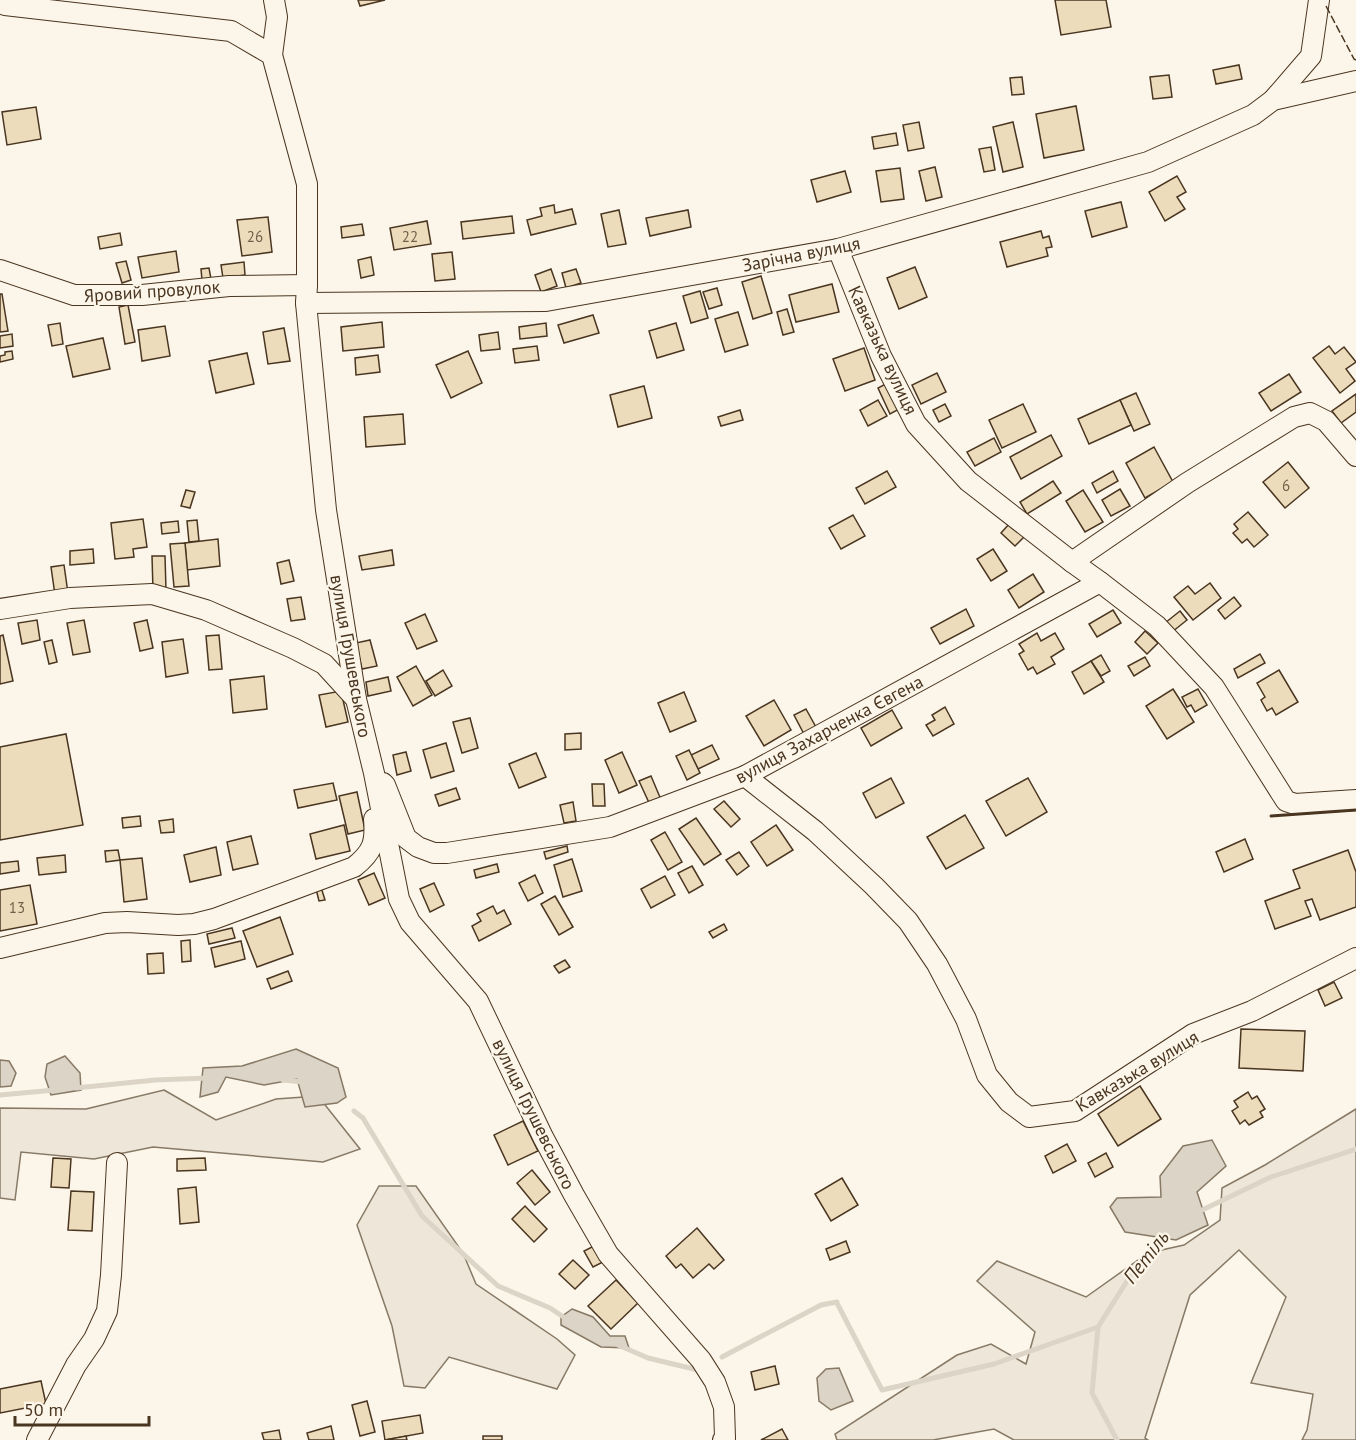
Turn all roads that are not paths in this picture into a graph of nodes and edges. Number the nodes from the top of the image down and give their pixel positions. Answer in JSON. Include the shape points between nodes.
{"nodes":[{"id":1,"x":274,"y":0,"type":"edge"},
{"id":2,"x":1319,"y":0,"type":"edge"},
{"id":3,"x":0,"y":2,"type":"edge"},
{"id":4,"x":272,"y":55,"type":"junction"},
{"id":5,"x":1356,"y":81,"type":"edge"},
{"id":6,"x":1273,"y":100,"type":"junction"},
{"id":7,"x":838,"y":249,"type":"junction"},
{"id":8,"x":0,"y":270,"type":"edge"},
{"id":9,"x":307,"y":294,"type":"junction"},
{"id":10,"x":1356,"y":456,"type":"edge"},
{"id":11,"x":1072,"y":562,"type":"junction"},
{"id":12,"x":1100,"y":582,"type":"junction"},
{"id":13,"x":0,"y":609,"type":"edge"},
{"id":14,"x":356,"y":699,"type":"junction"},
{"id":15,"x":374,"y":773,"type":"junction"},
{"id":16,"x":745,"y":776,"type":"junction"},
{"id":17,"x":1356,"y":800,"type":"edge"},
{"id":18,"x":0,"y":948,"type":"edge"},
{"id":19,"x":1356,"y":958,"type":"edge"},
{"id":20,"x":117,"y":1163,"type":"dead end"},
{"id":21,"x":37,"y":1440,"type":"edge"},
{"id":22,"x":723,"y":1440,"type":"edge"}],
"edges":[{"from":1,"to":4,"type":"street","via":[[277,17]]},
{"from":2,"to":6,"type":"street","name":"Зарічна вулиця","via":[[1311,56]]},
{"from":3,"to":4,"type":"street","via":[[231,31]]},
{"from":4,"to":9,"type":"street","name":"вулиця Грушевського","via":[[307,184]]},
{"from":5,"to":6,"type":"street","name":"Зарічна вулиця"},
{"from":6,"to":7,"type":"street","name":"Зарічна вулиця","via":[[1253,115],[1148,162]]},
{"from":7,"to":9,"type":"street","name":"Зарічна вулиця","via":[[546,301]]},
{"from":7,"to":11,"type":"street","name":"Кавказька вулиця","via":[[881,356],[916,424],[968,481]]},
{"from":8,"to":9,"type":"street","name":"Яровий провулок","via":[[74,295],[142,295],[229,286]]},
{"from":9,"to":14,"type":"street","name":"вулиця Грушевського","via":[[327,510]]},
{"from":10,"to":11,"type":"street","via":[[1326,421],[1310,413],[1294,417],[1187,483]]},
{"from":11,"to":12,"type":"street","name":"Кавказька вулиця"},
{"from":12,"to":16,"type":"street","name":"вулиця Захарченка Євгена"},
{"from":12,"to":17,"type":"street","name":"Кавказька вулиця","via":[[1157,626],[1214,687],[1286,801],[1295,804]]},
{"from":13,"to":14,"type":"street","via":[[70,598],[152,594],[206,610],[303,653],[324,664]]},
{"from":14,"to":15,"type":"street","name":"вулиця Грушевського"},
{"from":15,"to":16,"type":"street","name":"вулиця Захарченка Євгена","via":[[385,786],[406,838],[434,853],[610,827]]},
{"from":15,"to":18,"type":"street","via":[[373,847],[354,867],[194,924],[105,923]]},
{"from":15,"to":22,"type":"street","name":"вулиця Грушевського","via":[[399,899],[410,922],[478,1000],[548,1146],[608,1254],[701,1360],[715,1382],[724,1407]]},
{"from":16,"to":19,"type":"street","name":"Кавказька вулиця","via":[[815,831],[908,921],[937,964],[966,1019],[987,1075],[1009,1102],[1029,1117],[1075,1111],[1193,1034],[1252,1011]]},
{"from":20,"to":21,"type":"street","via":[[107,1311]]}]}
